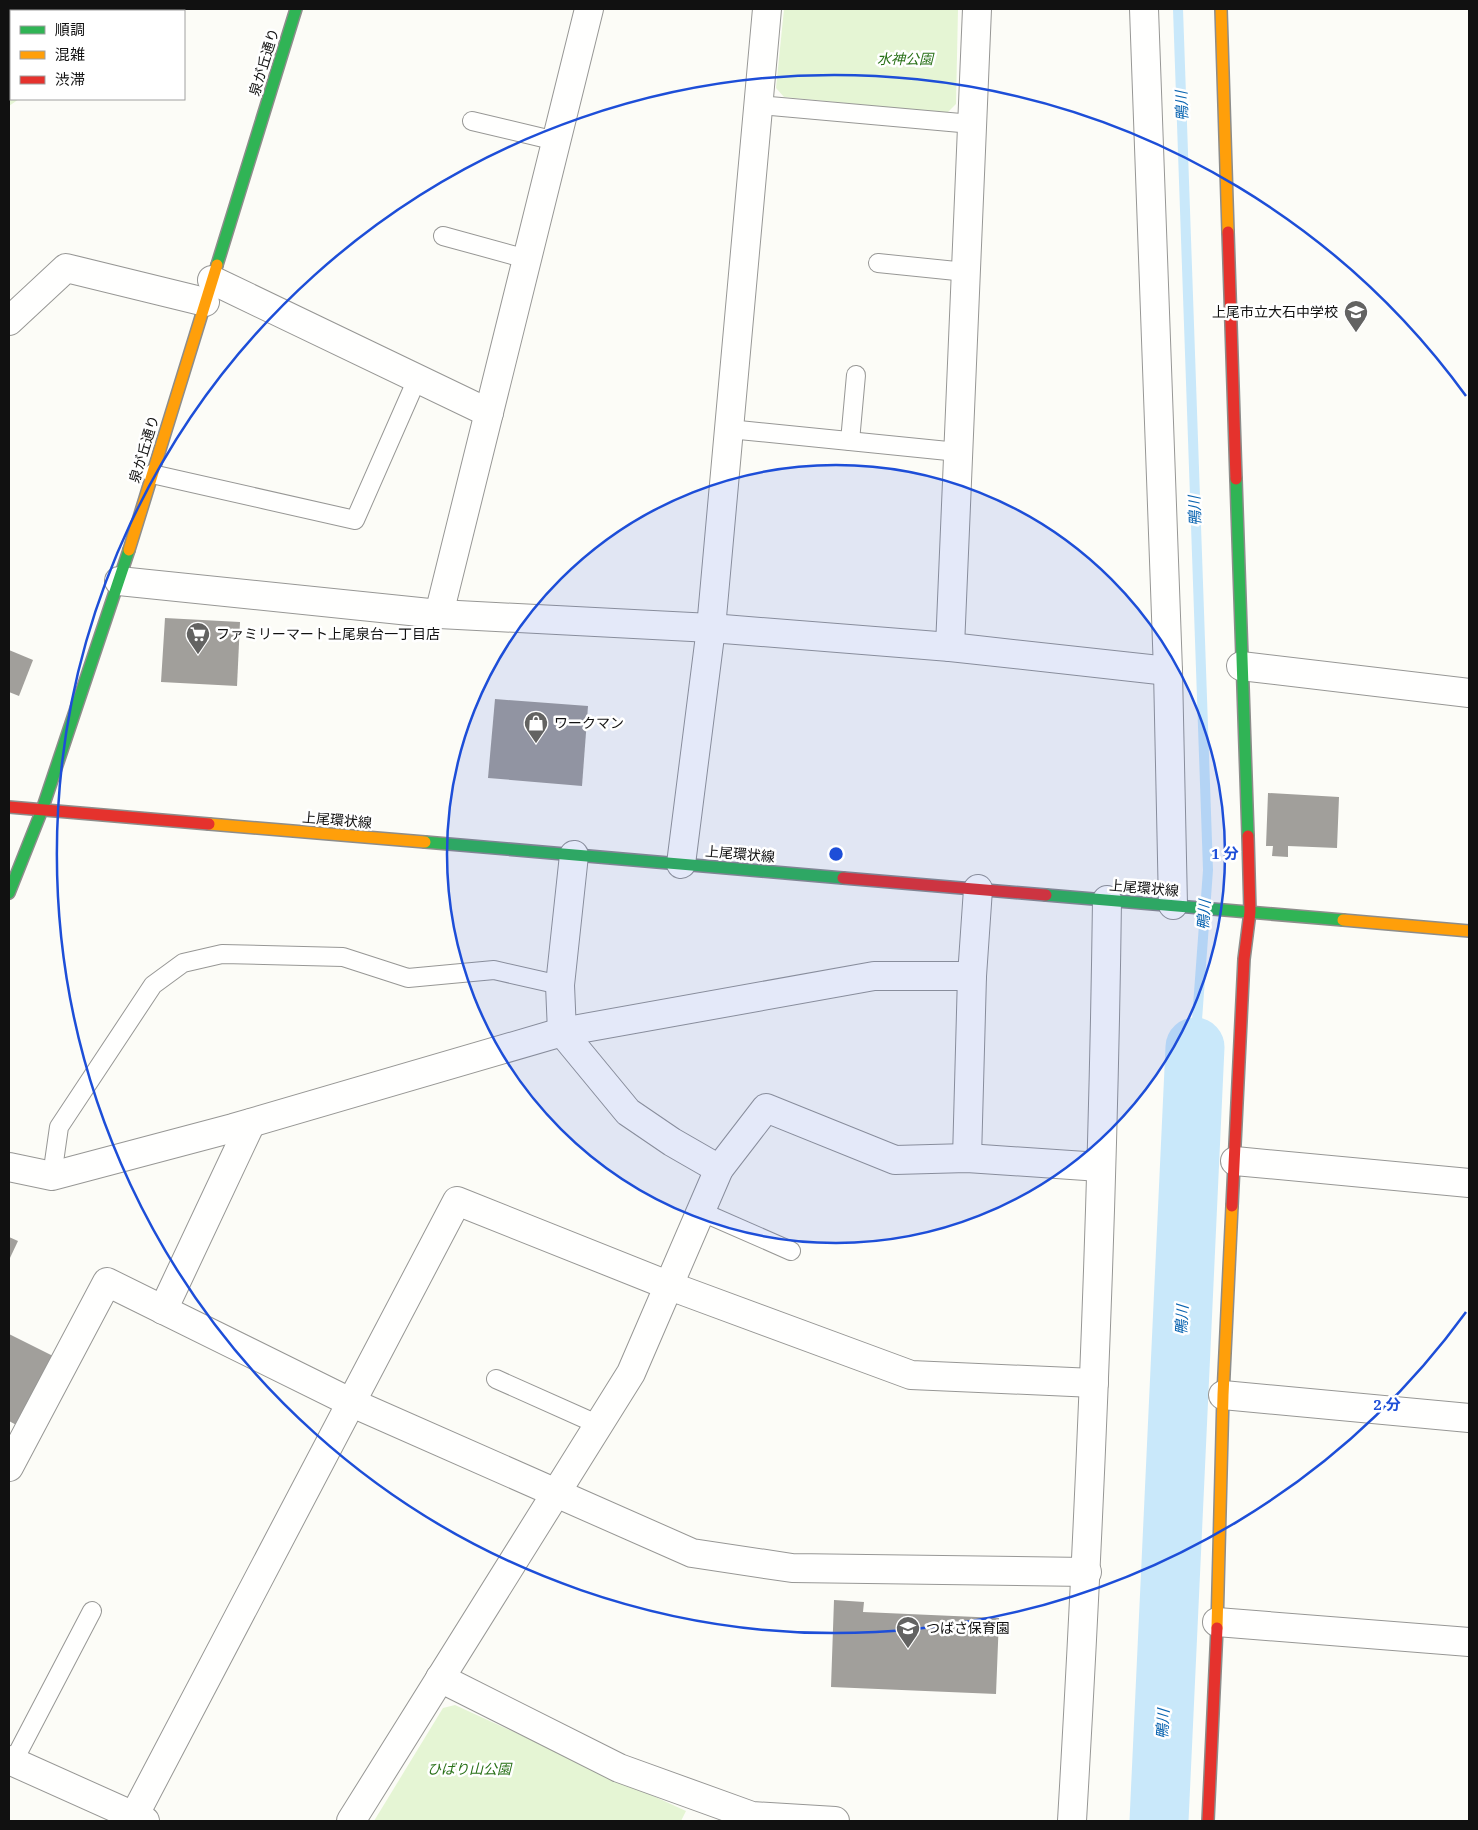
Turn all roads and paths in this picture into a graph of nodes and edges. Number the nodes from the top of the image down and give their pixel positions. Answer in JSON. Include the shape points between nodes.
{"nodes":[{"id":1,"x":296,"y":9,"type":"edge"},
{"id":2,"x":589,"y":9,"type":"edge"},
{"id":3,"x":767,"y":9,"type":"edge"},
{"id":4,"x":977,"y":9,"type":"edge"},
{"id":5,"x":1144,"y":9,"type":"edge"},
{"id":6,"x":1221,"y":9,"type":"edge"},
{"id":7,"x":759,"y":105,"type":"junction"},
{"id":8,"x":472,"y":121,"type":"dead end"},
{"id":9,"x":972,"y":124,"type":"junction"},
{"id":10,"x":556,"y":141,"type":"junction"},
{"id":11,"x":443,"y":236,"type":"dead end"},
{"id":12,"x":527,"y":259,"type":"junction"},
{"id":13,"x":878,"y":263,"type":"dead end"},
{"id":14,"x":966,"y":272,"type":"junction"},
{"id":15,"x":209,"y":291,"type":"junction"},
{"id":16,"x":9,"y":321,"type":"edge"},
{"id":17,"x":856,"y":375,"type":"dead end"},
{"id":18,"x":417,"y":379,"type":"junction"},
{"id":19,"x":489,"y":413,"type":"junction"},
{"id":20,"x":729,"y":428,"type":"junction"},
{"id":21,"x":850,"y":441,"type":"junction"},
{"id":22,"x":958,"y":452,"type":"junction"},
{"id":23,"x":152,"y":474,"type":"junction"},
{"id":24,"x":119,"y":581,"type":"junction"},
{"id":25,"x":439,"y":614,"type":"junction"},
{"id":26,"x":711,"y":628,"type":"junction"},
{"id":27,"x":950,"y":647,"type":"junction"},
{"id":28,"x":1241,"y":666,"type":"junction"},
{"id":29,"x":1168,"y":671,"type":"junction"},
{"id":30,"x":1469,"y":693,"type":"edge"},
{"id":31,"x":9,"y":807,"type":"edge"},
{"id":32,"x":42,"y":810,"type":"junction"},
{"id":33,"x":574,"y":855,"type":"junction"},
{"id":34,"x":681,"y":864,"type":"junction"},
{"id":35,"x":978,"y":889,"type":"junction"},
{"id":36,"x":9,"y":893,"type":"edge"},
{"id":37,"x":1107,"y":900,"type":"junction"},
{"id":38,"x":1173,"y":905,"type":"junction"},
{"id":39,"x":1250,"y":912,"type":"junction"},
{"id":40,"x":1469,"y":931,"type":"edge"},
{"id":41,"x":972,"y":976,"type":"junction"},
{"id":42,"x":560,"y":985,"type":"junction"},
{"id":43,"x":562,"y":1032,"type":"junction"},
{"id":44,"x":251,"y":1123,"type":"junction"},
{"id":45,"x":967,"y":1158,"type":"junction"},
{"id":46,"x":1235,"y":1160,"type":"junction"},
{"id":47,"x":9,"y":1167,"type":"edge"},
{"id":48,"x":1100,"y":1167,"type":"junction"},
{"id":49,"x":719,"y":1169,"type":"junction"},
{"id":50,"x":52,"y":1176,"type":"junction"},
{"id":51,"x":1469,"y":1183,"type":"edge"},
{"id":52,"x":702,"y":1212,"type":"junction"},
{"id":53,"x":791,"y":1251,"type":"dead end"},
{"id":54,"x":670,"y":1286,"type":"junction"},
{"id":55,"x":163,"y":1310,"type":"junction"},
{"id":56,"x":496,"y":1379,"type":"dead end"},
{"id":57,"x":1094,"y":1383,"type":"junction"},
{"id":58,"x":1223,"y":1395,"type":"junction"},
{"id":59,"x":350,"y":1402,"type":"junction"},
{"id":60,"x":1469,"y":1418,"type":"edge"},
{"id":61,"x":599,"y":1425,"type":"junction"},
{"id":62,"x":9,"y":1467,"type":"edge"},
{"id":63,"x":557,"y":1493,"type":"junction"},
{"id":64,"x":1086,"y":1572,"type":"junction"},
{"id":65,"x":92,"y":1611,"type":"dead end"},
{"id":66,"x":1217,"y":1622,"type":"junction"},
{"id":67,"x":1469,"y":1642,"type":"edge"},
{"id":68,"x":440,"y":1678,"type":"junction"},
{"id":69,"x":11,"y":1761,"type":"edge"},
{"id":70,"x":140,"y":1818,"type":"edge"},
{"id":71,"x":351,"y":1821,"type":"edge"},
{"id":72,"x":835,"y":1821,"type":"edge"},
{"id":73,"x":1072,"y":1821,"type":"edge"},
{"id":74,"x":1208,"y":1821,"type":"edge"}],
"edges":[{"from":1,"to":15,"type":"street","name":"泉が丘通り"},
{"from":2,"to":10,"type":"street"},
{"from":3,"to":7,"type":"street"},
{"from":4,"to":9,"type":"street"},
{"from":5,"to":29,"type":"street"},
{"from":6,"to":28,"type":"street"},
{"from":7,"to":9,"type":"lane"},
{"from":7,"to":20,"type":"street"},
{"from":8,"to":10,"type":"lane"},
{"from":9,"to":14,"type":"street"},
{"from":10,"to":12,"type":"street"},
{"from":11,"to":12,"type":"lane"},
{"from":12,"to":19,"type":"street"},
{"from":13,"to":14,"type":"lane"},
{"from":14,"to":22,"type":"street"},
{"from":15,"to":16,"type":"street","via":[[66,268]]},
{"from":15,"to":18,"type":"street"},
{"from":15,"to":23,"type":"street","name":"泉が丘通り"},
{"from":17,"to":21,"type":"lane"},
{"from":18,"to":19,"type":"street"},
{"from":18,"to":23,"type":"lane","via":[[355,520]]},
{"from":19,"to":25,"type":"street"},
{"from":20,"to":21,"type":"lane"},
{"from":20,"to":26,"type":"street"},
{"from":21,"to":22,"type":"lane"},
{"from":22,"to":27,"type":"street"},
{"from":23,"to":24,"type":"street","name":"泉が丘通り"},
{"from":24,"to":25,"type":"street"},
{"from":24,"to":32,"type":"street","name":"泉が丘通り"},
{"from":25,"to":26,"type":"street"},
{"from":26,"to":27,"type":"street"},
{"from":26,"to":34,"type":"street"},
{"from":27,"to":29,"type":"street"},
{"from":28,"to":30,"type":"street"},
{"from":28,"to":39,"type":"street"},
{"from":29,"to":38,"type":"street"},
{"from":31,"to":32,"type":"street","name":"上尾環状線"},
{"from":32,"to":33,"type":"street","name":"上尾環状線"},
{"from":32,"to":36,"type":"street","name":"泉が丘通り"},
{"from":33,"to":34,"type":"street","name":"上尾環状線"},
{"from":33,"to":42,"type":"street"},
{"from":34,"to":35,"type":"street","name":"上尾環状線"},
{"from":35,"to":37,"type":"street","name":"上尾環状線"},
{"from":35,"to":41,"type":"street"},
{"from":37,"to":38,"type":"street","name":"上尾環状線"},
{"from":37,"to":48,"type":"street"},
{"from":38,"to":39,"type":"street","name":"上尾環状線"},
{"from":39,"to":40,"type":"street","name":"上尾環状線"},
{"from":39,"to":46,"type":"street","via":[[1244,959]]},
{"from":41,"to":43,"type":"street","via":[[874,976]]},
{"from":41,"to":45,"type":"street"},
{"from":42,"to":43,"type":"street"},
{"from":42,"to":50,"type":"lane","via":[[494,970],[408,978],[343,957],[222,954],[183,963],[153,985],[59,1126]]},
{"from":43,"to":44,"type":"street"},
{"from":43,"to":49,"type":"street","via":[[628,1112]]},
{"from":44,"to":50,"type":"street"},
{"from":44,"to":55,"type":"street"},
{"from":45,"to":48,"type":"street"},
{"from":45,"to":49,"type":"street","via":[[895,1160],[766,1108]]},
{"from":46,"to":51,"type":"street"},
{"from":46,"to":58,"type":"street"},
{"from":47,"to":50,"type":"street"},
{"from":48,"to":57,"type":"street"},
{"from":49,"to":52,"type":"street"},
{"from":52,"to":53,"type":"lane"},
{"from":52,"to":54,"type":"street"},
{"from":54,"to":57,"type":"street","via":[[911,1374]]},
{"from":54,"to":59,"type":"street","via":[[458,1201]]},
{"from":54,"to":61,"type":"street","via":[[631,1373]]},
{"from":55,"to":59,"type":"street"},
{"from":55,"to":62,"type":"street","via":[[107,1282]]},
{"from":56,"to":61,"type":"lane"},
{"from":57,"to":64,"type":"street"},
{"from":58,"to":60,"type":"street"},
{"from":58,"to":66,"type":"street"},
{"from":59,"to":63,"type":"street"},
{"from":59,"to":70,"type":"street"},
{"from":61,"to":63,"type":"street"},
{"from":63,"to":64,"type":"street","via":[[692,1553],[792,1568]]},
{"from":63,"to":68,"type":"street"},
{"from":64,"to":73,"type":"street"},
{"from":65,"to":69,"type":"lane"},
{"from":66,"to":67,"type":"street"},
{"from":66,"to":74,"type":"street"},
{"from":68,"to":71,"type":"street"},
{"from":68,"to":72,"type":"street","via":[[619,1768],[743,1813]]},
{"from":69,"to":70,"type":"street"}]}
